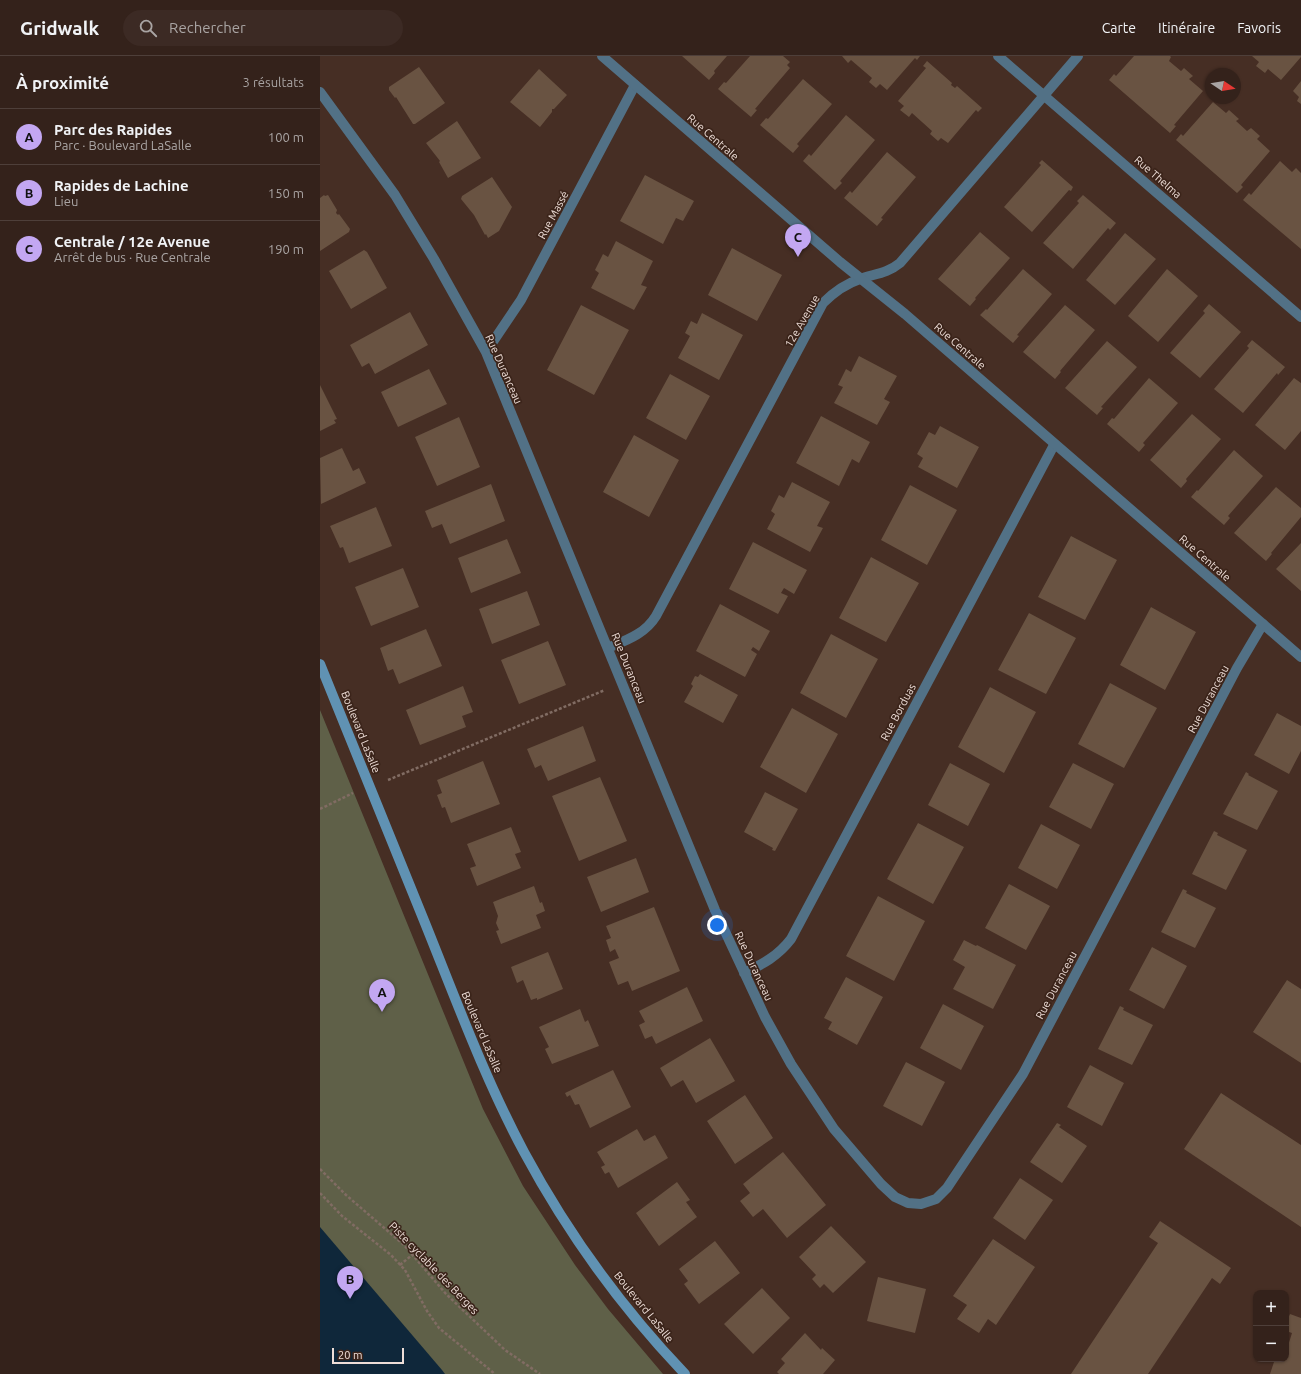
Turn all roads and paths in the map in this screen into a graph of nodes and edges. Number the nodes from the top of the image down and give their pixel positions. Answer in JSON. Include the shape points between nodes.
{"nodes":[{"id":1,"x":602,"y":56,"type":"edge"},
{"id":2,"x":998,"y":56,"type":"edge"},
{"id":3,"x":1078,"y":56,"type":"edge"},
{"id":4,"x":635,"y":85,"type":"junction"},
{"id":5,"x":320,"y":92,"type":"edge"},
{"id":6,"x":1044,"y":96,"type":"junction"},
{"id":7,"x":861,"y":278,"type":"junction"},
{"id":8,"x":1301,"y":317,"type":"edge"},
{"id":9,"x":486,"y":352,"type":"junction"},
{"id":10,"x":1054,"y":445,"type":"junction"},
{"id":11,"x":1263,"y":624,"type":"junction"},
{"id":12,"x":608,"y":648,"type":"junction"},
{"id":13,"x":1301,"y":657,"type":"edge"},
{"id":14,"x":320,"y":664,"type":"edge"},
{"id":15,"x":605,"y":692,"type":"dead end"},
{"id":16,"x":388,"y":780,"type":"dead end"},
{"id":17,"x":353,"y":793,"type":"dead end"},
{"id":18,"x":320,"y":809,"type":"edge"},
{"id":19,"x":744,"y":973,"type":"junction"},
{"id":20,"x":320,"y":1169,"type":"edge"},
{"id":21,"x":320,"y":1193,"type":"edge"},
{"id":22,"x":412,"y":1255,"type":"junction"},
{"id":23,"x":400,"y":1265,"type":"junction"},
{"id":24,"x":495,"y":1374,"type":"edge"},
{"id":25,"x":540,"y":1374,"type":"edge"},
{"id":26,"x":685,"y":1374,"type":"edge"}],
"edges":[{"from":1,"to":4,"type":"street","name":"Rue Centrale"},
{"from":2,"to":6,"type":"street","name":"Rue Thelma"},
{"from":3,"to":6,"type":"street","name":"12e Avenue"},
{"from":4,"to":7,"type":"street","name":"Rue Centrale"},
{"from":4,"to":9,"type":"street","name":"Rue Massé","via":[[521,300]]},
{"from":5,"to":9,"type":"street","name":"Rue Duranceau","via":[[395,195]]},
{"from":6,"to":7,"type":"street","name":"12e Avenue","via":[[900,263],[886,272]]},
{"from":6,"to":8,"type":"street","name":"Rue Thelma"},
{"from":7,"to":10,"type":"street","name":"Rue Centrale"},
{"from":7,"to":12,"type":"street","name":"12e Avenue","via":[[841,287],[823,303],[652,624],[638,634]]},
{"from":9,"to":12,"type":"street","name":"Rue Duranceau"},
{"from":10,"to":11,"type":"street","name":"Rue Centrale"},
{"from":10,"to":19,"type":"street","name":"Rue Borduas","via":[[791,938],[773,958]]},
{"from":11,"to":13,"type":"street","name":"Rue Centrale"},
{"from":11,"to":19,"type":"street","name":"Rue Duranceau","via":[[1237,668],[1023,1074],[947,1188],[936,1199],[921,1204],[908,1203],[895,1197],[857,1157],[829,1122],[791,1064]]},
{"from":12,"to":19,"type":"street","name":"Rue Duranceau","via":[[712,903]]},
{"from":14,"to":26,"type":"main road","name":"Boulevard LaSalle","via":[[482,1064],[521,1147],[579,1241],[645,1330]]},
{"from":15,"to":16,"type":"path"},
{"from":17,"to":18,"type":"path"},
{"from":20,"to":22,"type":"path","name":"Piste cyclable des Berges"},
{"from":21,"to":23,"type":"path","via":[[342,1216],[366,1233]]},
{"from":22,"to":23,"type":"path"},
{"from":22,"to":25,"type":"path","name":"Piste cyclable des Berges","via":[[446,1294],[505,1350]]},
{"from":23,"to":24,"type":"path","via":[[426,1312],[438,1328]]}]}
